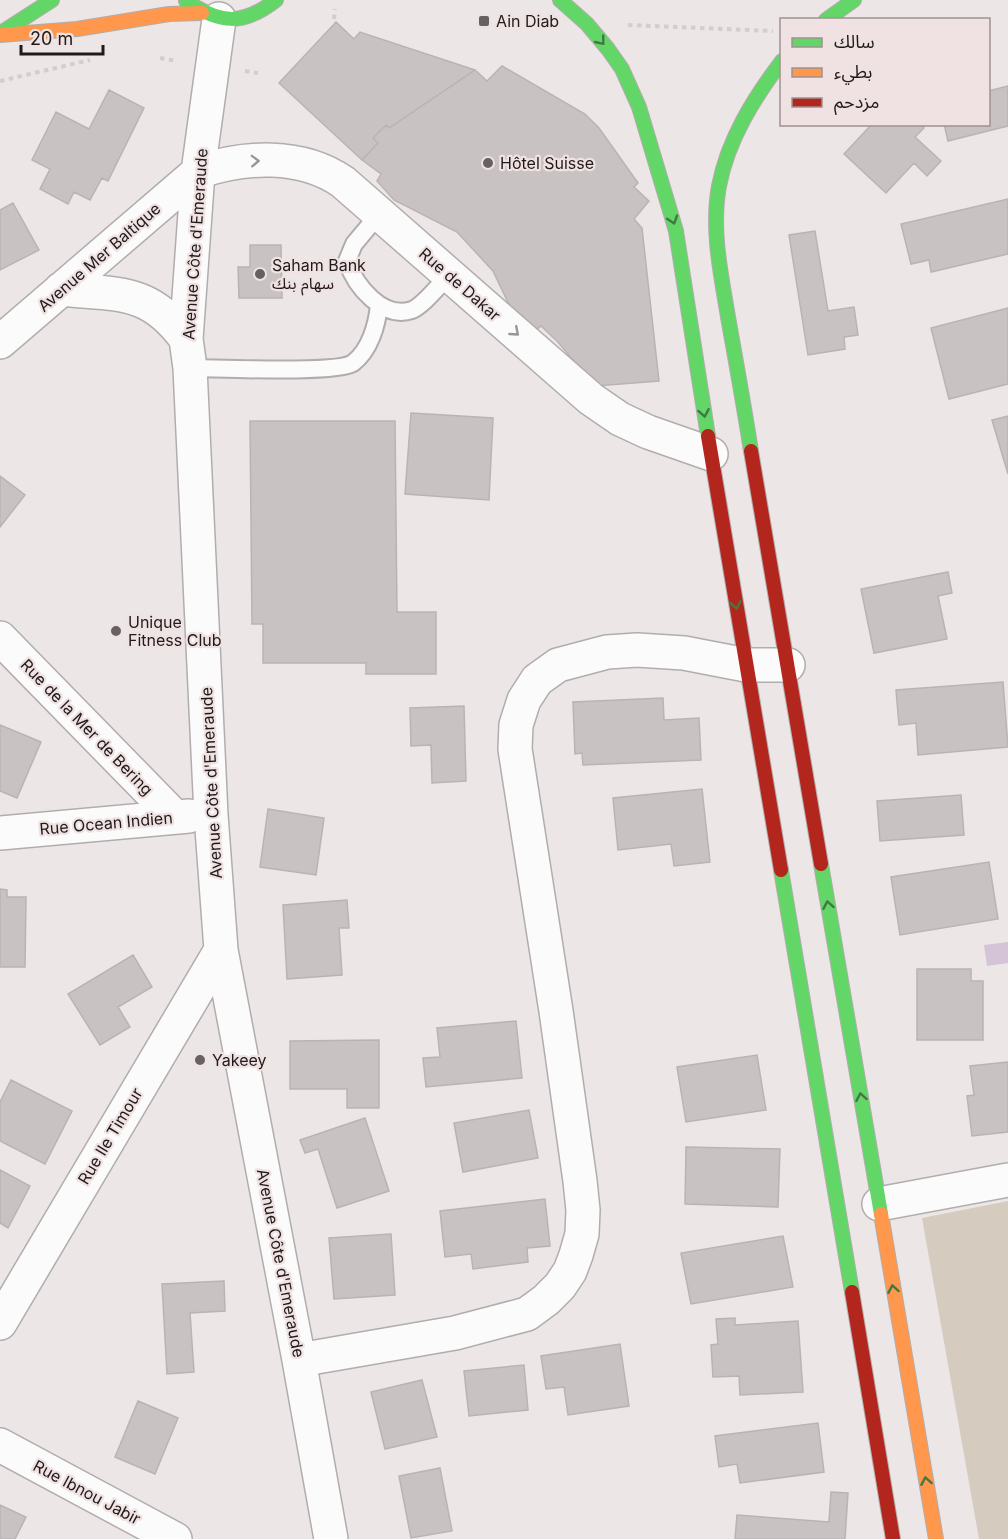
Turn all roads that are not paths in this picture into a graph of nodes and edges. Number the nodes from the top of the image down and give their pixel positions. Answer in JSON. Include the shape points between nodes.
{"nodes":[{"id":1,"x":52,"y":0,"type":"edge"},
{"id":2,"x":185,"y":0,"type":"edge"},
{"id":3,"x":276,"y":0,"type":"edge"},
{"id":4,"x":560,"y":0,"type":"edge"},
{"id":5,"x":854,"y":0,"type":"edge"},
{"id":6,"x":211,"y":16,"type":"junction"},
{"id":7,"x":829,"y":18,"type":"edge"},
{"id":8,"x":0,"y":34,"type":"edge"},
{"id":9,"x":780,"y":64,"type":"edge"},
{"id":10,"x":198,"y":172,"type":"junction"},
{"id":11,"x":380,"y":213,"type":"junction"},
{"id":12,"x":449,"y":275,"type":"junction"},
{"id":13,"x":61,"y":289,"type":"junction"},
{"id":14,"x":379,"y":305,"type":"junction"},
{"id":15,"x":0,"y":342,"type":"edge"},
{"id":16,"x":188,"y":353,"type":"junction"},
{"id":17,"x":711,"y":454,"type":"junction"},
{"id":18,"x":0,"y":638,"type":"edge"},
{"id":19,"x":788,"y":664,"type":"junction"},
{"id":20,"x":746,"y":665,"type":"junction"},
{"id":21,"x":212,"y":815,"type":"junction"},
{"id":22,"x":174,"y":816,"type":"junction"},
{"id":23,"x":0,"y":833,"type":"edge"},
{"id":24,"x":221,"y":950,"type":"junction"},
{"id":25,"x":1008,"y":1180,"type":"edge"},
{"id":26,"x":879,"y":1204,"type":"junction"},
{"id":27,"x":0,"y":1323,"type":"edge"},
{"id":28,"x":299,"y":1360,"type":"junction"},
{"id":29,"x":0,"y":1445,"type":"edge"},
{"id":30,"x":175,"y":1539,"type":"edge"},
{"id":31,"x":331,"y":1539,"type":"edge"},
{"id":32,"x":893,"y":1539,"type":"edge"},
{"id":33,"x":936,"y":1539,"type":"edge"}],
"edges":[{"from":1,"to":8,"type":"main road"},
{"from":2,"to":6,"type":"main road"},
{"from":3,"to":6,"type":"main road","via":[[259,13],[239,19]]},
{"from":4,"to":17,"type":"main road","one_way":true,"via":[[608,49],[639,107],[676,231]]},
{"from":5,"to":7,"type":"main road"},
{"from":6,"to":8,"type":"main road","via":[[135,18],[44,32]]},
{"from":6,"to":10,"type":"street","name":"Avenue Côte d'Emeraude"},
{"from":9,"to":19,"type":"main road","via":[[753,102],[731,149],[720,185],[716,230]]},
{"from":10,"to":11,"type":"street","name":"Rue de Dakar","one_way":true,"via":[[219,164],[261,160],[312,165],[328,172]]},
{"from":10,"to":13,"type":"street","name":"Avenue Mer Baltique"},
{"from":10,"to":16,"type":"street","name":"Avenue Côte d'Emeraude"},
{"from":11,"to":12,"type":"street","name":"Rue de Dakar"},
{"from":11,"to":14,"type":"lane","via":[[354,244],[347,261],[356,280]]},
{"from":12,"to":14,"type":"lane","via":[[412,310],[398,312]]},
{"from":12,"to":17,"type":"street","name":"Rue de Dakar","one_way":true,"via":[[591,399],[620,419]]},
{"from":13,"to":15,"type":"street","name":"Avenue Mer Baltique"},
{"from":13,"to":16,"type":"street","via":[[117,293],[159,308],[174,322]]},
{"from":14,"to":16,"type":"lane","via":[[363,353],[346,367],[307,369]]},
{"from":16,"to":21,"type":"street","name":"Avenue Côte d'Emeraude"},
{"from":17,"to":20,"type":"main road","one_way":true},
{"from":18,"to":22,"type":"street","name":"Rue de la Mer de Bering"},
{"from":19,"to":20,"type":"street"},
{"from":26,"to":19,"type":"main road","one_way":true},
{"from":20,"to":28,"type":"street","via":[[664,651],[607,652],[585,657],[558,665],[537,680],[524,700],[516,725],[519,784],[583,1210],[582,1234],[570,1271],[546,1300],[527,1314],[455,1333]]},
{"from":20,"to":32,"type":"main road"},
{"from":21,"to":22,"type":"street","name":"Rue Ocean Indien"},
{"from":21,"to":24,"type":"street","name":"Avenue Côte d'Emeraude"},
{"from":22,"to":23,"type":"street","name":"Rue Ocean Indien"},
{"from":24,"to":27,"type":"street","name":"Rue Ile Timour"},
{"from":24,"to":28,"type":"street","name":"Avenue Côte d'Emeraude"},
{"from":25,"to":26,"type":"street"},
{"from":33,"to":26,"type":"main road","one_way":true},
{"from":28,"to":31,"type":"street","name":"Avenue Côte d'Emeraude"},
{"from":29,"to":30,"type":"street","name":"Rue Ibnou Jabir"}]}
